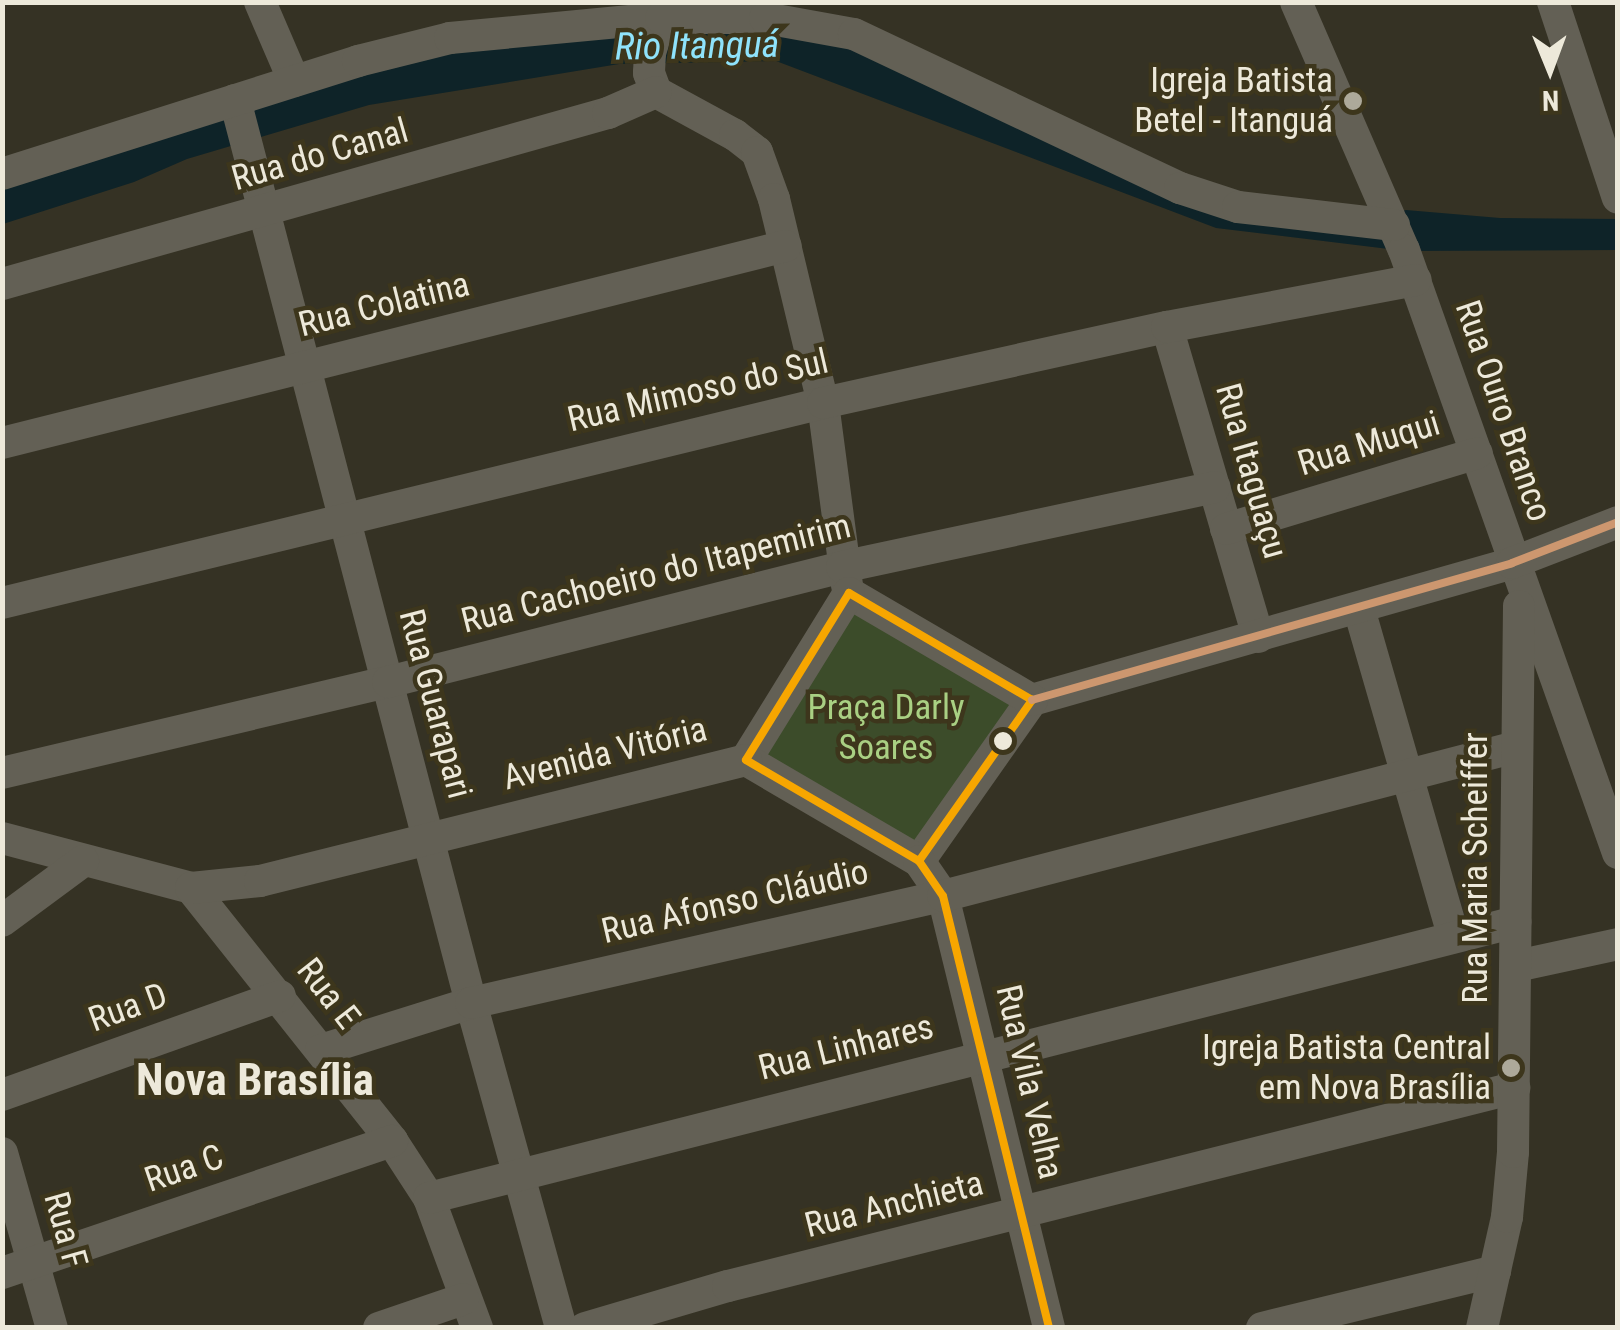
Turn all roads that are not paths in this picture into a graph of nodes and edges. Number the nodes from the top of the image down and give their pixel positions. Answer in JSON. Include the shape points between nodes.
{"nodes":[{"id":1,"x":260,"y":2,"type":"edge"},
{"id":2,"x":1296,"y":2,"type":"edge"},
{"id":3,"x":1553,"y":2,"type":"edge"},
{"id":4,"x":658,"y":25,"type":"edge"},
{"id":5,"x":294,"y":81,"type":"junction"},
{"id":6,"x":656,"y":92,"type":"junction"},
{"id":7,"x":240,"y":117,"type":"junction"},
{"id":8,"x":2,"y":174,"type":"edge"},
{"id":9,"x":1618,"y":198,"type":"edge"},
{"id":10,"x":266,"y":212,"type":"junction"},
{"id":11,"x":1394,"y":225,"type":"junction"},
{"id":12,"x":786,"y":246,"type":"junction"},
{"id":13,"x":1416,"y":280,"type":"junction"},
{"id":14,"x":2,"y":284,"type":"edge"},
{"id":15,"x":1167,"y":327,"type":"junction"},
{"id":16,"x":306,"y":366,"type":"junction"},
{"id":17,"x":823,"y":403,"type":"junction"},
{"id":18,"x":2,"y":443,"type":"edge"},
{"id":19,"x":1477,"y":453,"type":"junction"},
{"id":20,"x":1214,"y":487,"type":"junction"},
{"id":21,"x":345,"y":517,"type":"junction"},
{"id":22,"x":1618,"y":522,"type":"edge"},
{"id":23,"x":1226,"y":529,"type":"junction"},
{"id":24,"x":1516,"y":575,"type":"junction"},
{"id":25,"x":845,"y":580,"type":"junction"},
{"id":26,"x":2,"y":603,"type":"edge"},
{"id":27,"x":1359,"y":609,"type":"junction"},
{"id":28,"x":1258,"y":637,"type":"junction"},
{"id":29,"x":388,"y":682,"type":"junction"},
{"id":30,"x":1032,"y":700,"type":"junction"},
{"id":31,"x":1516,"y":747,"type":"junction"},
{"id":32,"x":746,"y":760,"type":"junction"},
{"id":33,"x":2,"y":773,"type":"edge"},
{"id":34,"x":1409,"y":774,"type":"junction"},
{"id":35,"x":429,"y":840,"type":"junction"},
{"id":36,"x":5,"y":841,"type":"edge"},
{"id":37,"x":1618,"y":852,"type":"edge"},
{"id":38,"x":83,"y":861,"type":"junction"},
{"id":39,"x":920,"y":861,"type":"junction"},
{"id":40,"x":191,"y":888,"type":"junction"},
{"id":41,"x":943,"y":896,"type":"junction"},
{"id":42,"x":2,"y":921,"type":"edge"},
{"id":43,"x":1516,"y":922,"type":"junction"},
{"id":44,"x":1453,"y":934,"type":"junction"},
{"id":45,"x":1618,"y":944,"type":"edge"},
{"id":46,"x":1516,"y":966,"type":"junction"},
{"id":47,"x":280,"y":996,"type":"junction"},
{"id":48,"x":471,"y":1003,"type":"junction"},
{"id":49,"x":321,"y":1050,"type":"junction"},
{"id":50,"x":982,"y":1055,"type":"junction"},
{"id":51,"x":1514,"y":1088,"type":"junction"},
{"id":52,"x":2,"y":1095,"type":"edge"},
{"id":53,"x":392,"y":1141,"type":"junction"},
{"id":54,"x":2,"y":1153,"type":"edge"},
{"id":55,"x":518,"y":1173,"type":"junction"},
{"id":56,"x":429,"y":1198,"type":"junction"},
{"id":57,"x":1019,"y":1216,"type":"junction"},
{"id":58,"x":17,"y":1268,"type":"edge"},
{"id":59,"x":1494,"y":1271,"type":"junction"},
{"id":60,"x":470,"y":1313,"type":"edge"},
{"id":61,"x":52,"y":1328,"type":"edge"},
{"id":62,"x":379,"y":1328,"type":"edge"},
{"id":63,"x":561,"y":1328,"type":"edge"},
{"id":64,"x":585,"y":1328,"type":"edge"},
{"id":65,"x":1049,"y":1328,"type":"edge"},
{"id":66,"x":1262,"y":1328,"type":"edge"},
{"id":67,"x":1482,"y":1328,"type":"edge"}],
"edges":[{"from":1,"to":5,"type":"street"},
{"from":2,"to":11,"type":"street","name":"Rua Ouro Branco"},
{"from":3,"to":9,"type":"street"},
{"from":4,"to":5,"type":"street","via":[[450,38]]},
{"from":4,"to":6,"type":"street","via":[[649,73]]},
{"from":4,"to":11,"type":"street","via":[[766,18],[854,34],[1180,188],[1238,206]]},
{"from":5,"to":7,"type":"street"},
{"from":6,"to":10,"type":"street","name":"Rua do Canal","via":[[608,113]]},
{"from":6,"to":12,"type":"street","via":[[757,152]]},
{"from":7,"to":8,"type":"street"},
{"from":7,"to":10,"type":"street","name":"Rua Guarapari"},
{"from":10,"to":14,"type":"street","name":"Rua do Canal"},
{"from":10,"to":16,"type":"street","name":"Rua Guarapari"},
{"from":11,"to":13,"type":"street","name":"Rua Ouro Branco"},
{"from":12,"to":16,"type":"street","name":"Rua Colatina"},
{"from":12,"to":17,"type":"street"},
{"from":13,"to":15,"type":"street","name":"Rua Mimoso do Sul"},
{"from":13,"to":19,"type":"street","name":"Rua Ouro Branco"},
{"from":15,"to":17,"type":"street","name":"Rua Mimoso do Sul"},
{"from":15,"to":20,"type":"street","name":"Rua Itaguaçu"},
{"from":16,"to":18,"type":"street","name":"Rua Colatina"},
{"from":16,"to":21,"type":"street","name":"Rua Guarapari"},
{"from":17,"to":21,"type":"street","name":"Rua Mimoso do Sul"},
{"from":17,"to":25,"type":"street"},
{"from":19,"to":23,"type":"street","name":"Rua Muqui"},
{"from":19,"to":24,"type":"street","name":"Rua Ouro Branco"},
{"from":20,"to":23,"type":"street","name":"Rua Itaguaçu"},
{"from":20,"to":25,"type":"street","name":"Rua Cachoeiro do Itapemirim"},
{"from":21,"to":26,"type":"street","name":"Rua Mimoso do Sul"},
{"from":21,"to":29,"type":"street","name":"Rua Guarapari"},
{"from":22,"to":24,"type":"street"},
{"from":23,"to":28,"type":"street","name":"Rua Itaguaçu"},
{"from":24,"to":27,"type":"street"},
{"from":24,"to":31,"type":"street","name":"Rua Maria Scheiffer"},
{"from":24,"to":37,"type":"street","name":"Rua Ouro Branco"},
{"from":25,"to":29,"type":"street","name":"Rua Cachoeiro do Itapemirim"},
{"from":25,"to":30,"type":"street"},
{"from":25,"to":32,"type":"street"},
{"from":27,"to":28,"type":"street"},
{"from":27,"to":34,"type":"street"},
{"from":28,"to":30,"type":"street"},
{"from":29,"to":33,"type":"street","name":"Rua Cachoeiro do Itapemirim"},
{"from":29,"to":35,"type":"street","name":"Rua Guarapari"},
{"from":30,"to":39,"type":"street"},
{"from":31,"to":34,"type":"street","name":"Rua Afonso Cláudio"},
{"from":31,"to":43,"type":"street","name":"Rua Maria Scheiffer"},
{"from":32,"to":35,"type":"street","name":"Avenida Vitória"},
{"from":32,"to":39,"type":"street"},
{"from":34,"to":41,"type":"street","name":"Rua Afonso Cláudio"},
{"from":34,"to":44,"type":"street"},
{"from":35,"to":40,"type":"street","name":"Avenida Vitória","via":[[260,882]]},
{"from":35,"to":48,"type":"street","name":"Rua Guarapari"},
{"from":36,"to":38,"type":"street"},
{"from":38,"to":40,"type":"street"},
{"from":38,"to":42,"type":"street"},
{"from":39,"to":41,"type":"street","name":"Rua Vila Velha"},
{"from":40,"to":47,"type":"street","name":"Rua E"},
{"from":41,"to":48,"type":"street","name":"Rua Afonso Cláudio"},
{"from":41,"to":50,"type":"street","name":"Rua Vila Velha"},
{"from":43,"to":44,"type":"street","name":"Rua Linhares"},
{"from":43,"to":46,"type":"street","name":"Rua Maria Scheiffer"},
{"from":44,"to":50,"type":"street","name":"Rua Linhares"},
{"from":45,"to":46,"type":"street"},
{"from":46,"to":51,"type":"street","name":"Rua Maria Scheiffer"},
{"from":47,"to":49,"type":"street","name":"Rua E"},
{"from":47,"to":52,"type":"street","name":"Rua D"},
{"from":48,"to":49,"type":"street","name":"Rua Afonso Cláudio"},
{"from":48,"to":55,"type":"street","name":"Rua Guarapari"},
{"from":49,"to":53,"type":"street","name":"Rua E"},
{"from":50,"to":55,"type":"street","name":"Rua Linhares"},
{"from":50,"to":57,"type":"street","name":"Rua Vila Velha"},
{"from":51,"to":57,"type":"street","name":"Rua Anchieta"},
{"from":51,"to":59,"type":"street","name":"Rua Maria Scheiffer","via":[[1507,1217]]},
{"from":53,"to":56,"type":"street","name":"Rua E"},
{"from":53,"to":58,"type":"street","name":"Rua C"},
{"from":54,"to":58,"type":"street","name":"Rua F"},
{"from":55,"to":56,"type":"street","name":"Rua Linhares"},
{"from":55,"to":63,"type":"street","name":"Rua Guarapari"},
{"from":56,"to":60,"type":"street","name":"Rua E"},
{"from":57,"to":64,"type":"street","name":"Rua Anchieta"},
{"from":57,"to":65,"type":"street","name":"Rua Vila Velha"},
{"from":58,"to":61,"type":"street","name":"Rua F"},
{"from":59,"to":66,"type":"street"},
{"from":59,"to":67,"type":"street","name":"Rua Maria Scheiffer"},
{"from":60,"to":62,"type":"street"}]}
